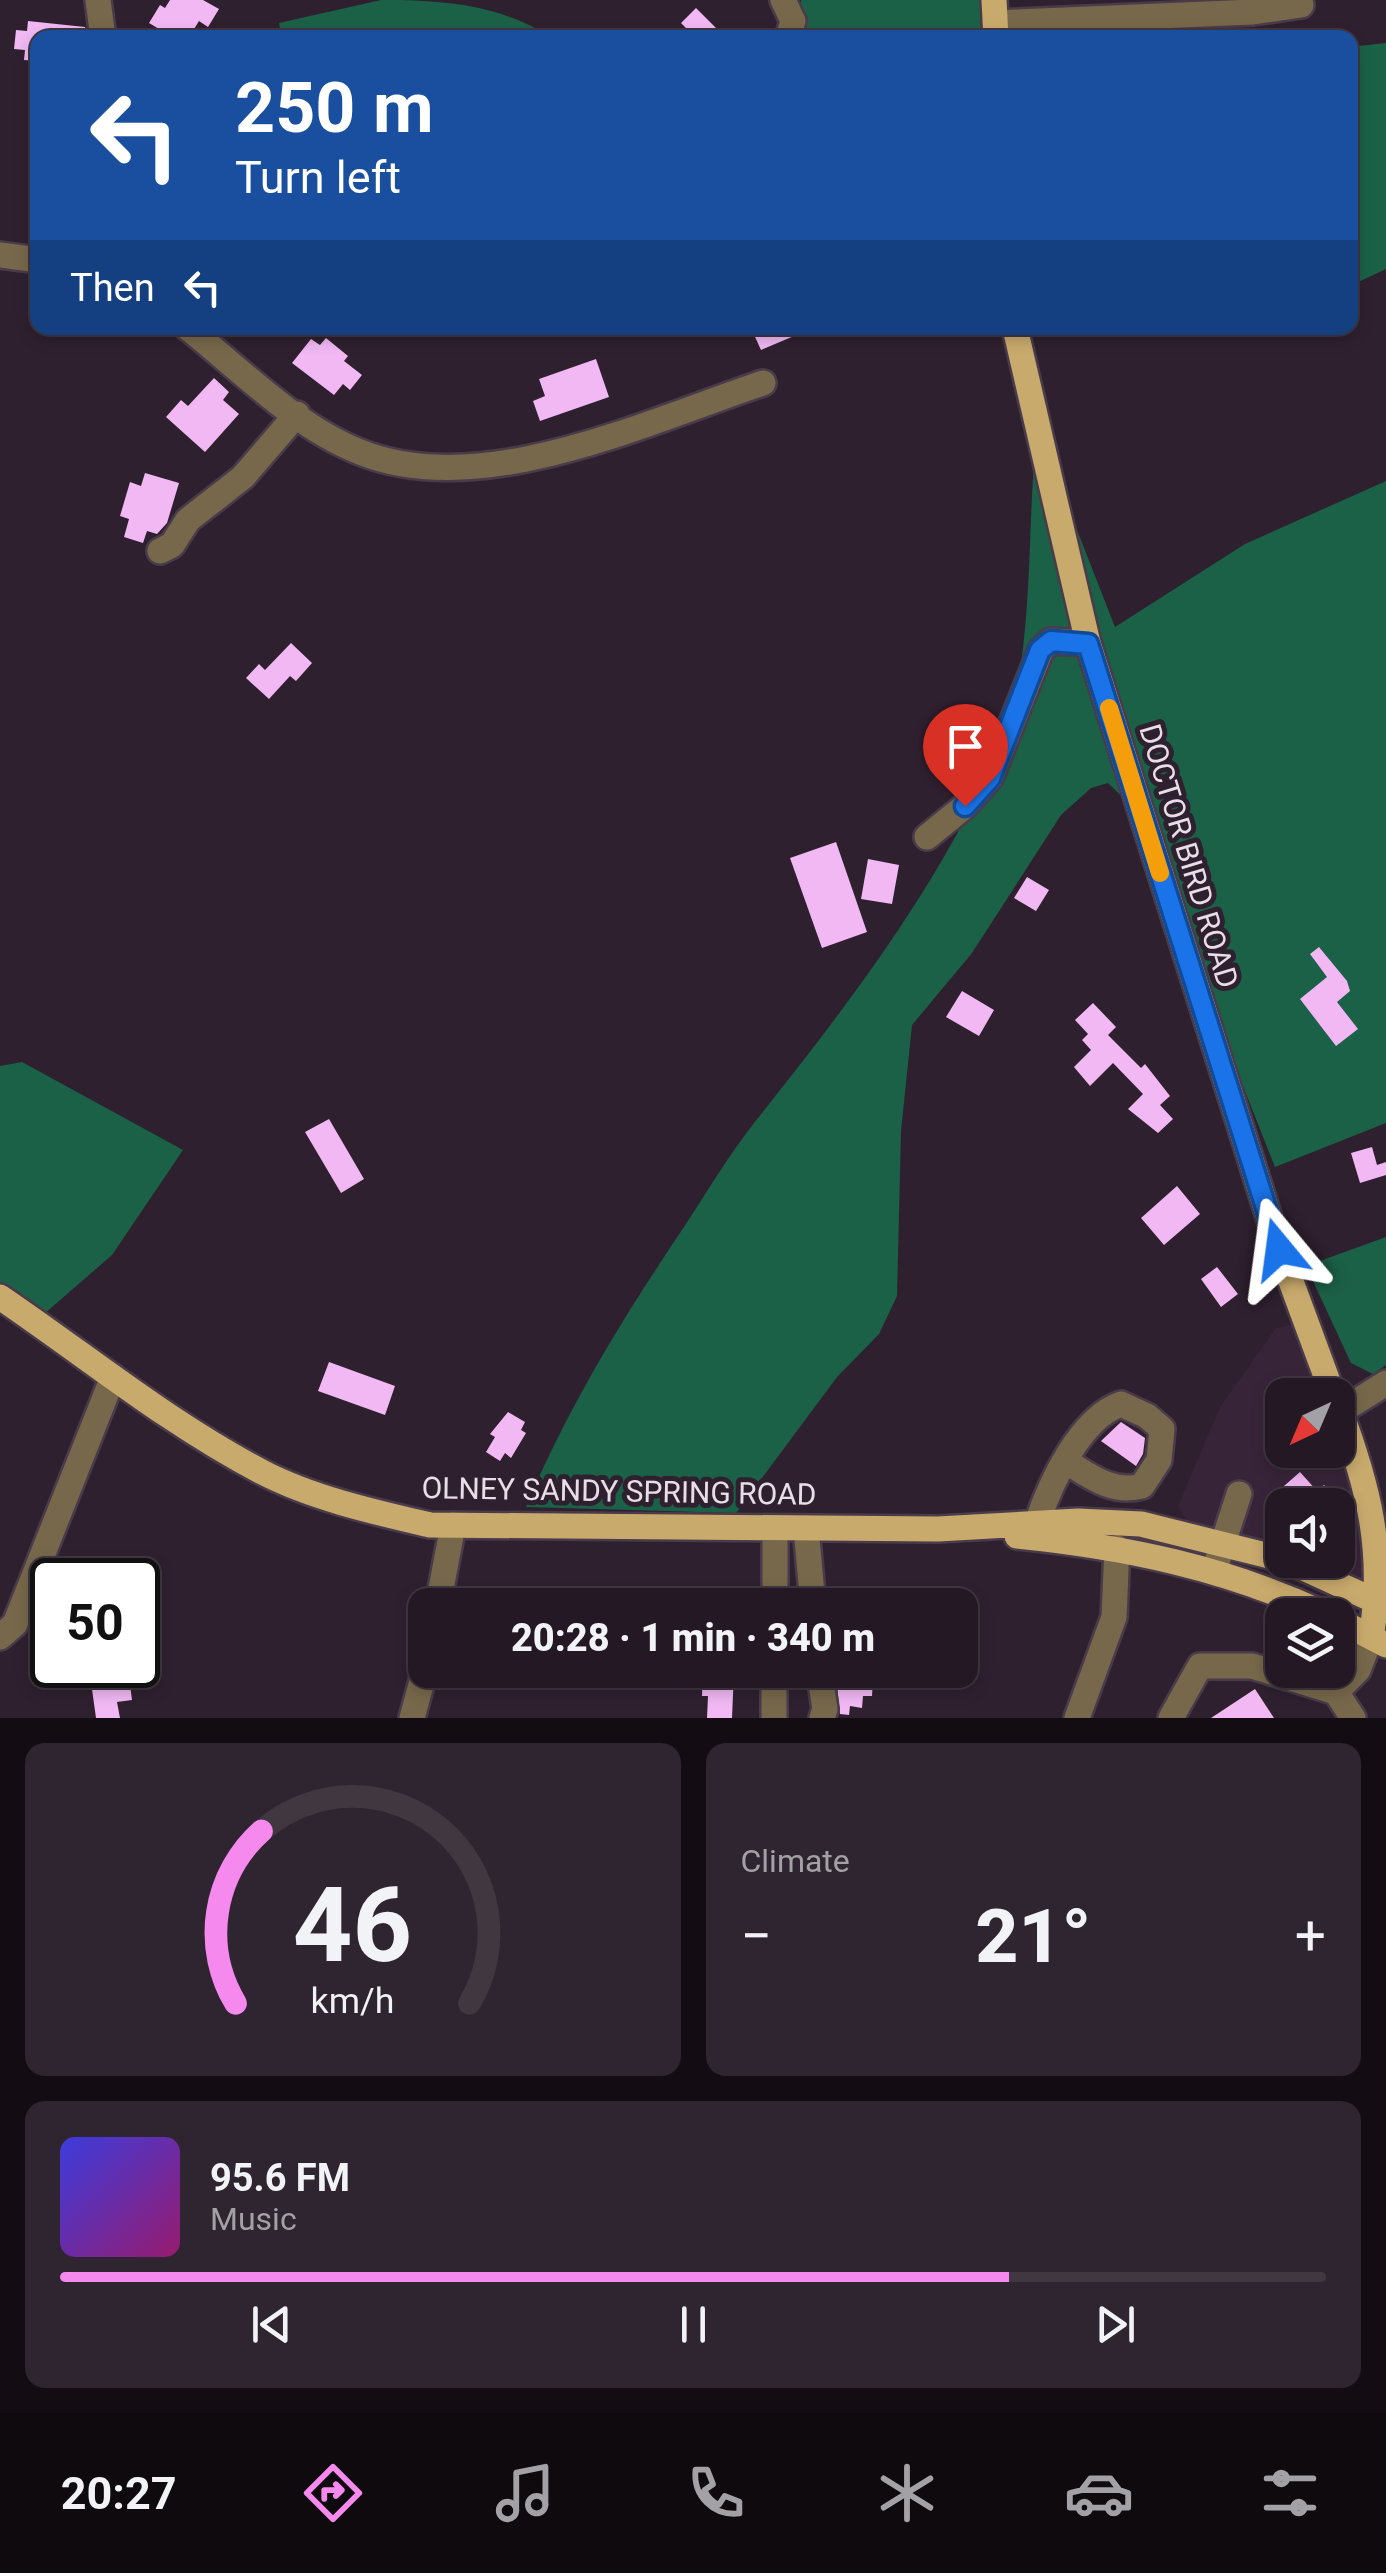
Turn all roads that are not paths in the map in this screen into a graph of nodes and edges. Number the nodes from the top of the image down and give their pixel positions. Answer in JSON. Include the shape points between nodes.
{"nodes":[{"id":1,"x":98,"y":0,"type":"edge"},
{"id":2,"x":783,"y":0,"type":"edge"},
{"id":3,"x":1301,"y":5,"type":"dead end"},
{"id":4,"x":995,"y":20,"type":"edge"},
{"id":5,"x":102,"y":30,"type":"edge"},
{"id":6,"x":790,"y":30,"type":"edge"},
{"id":7,"x":0,"y":255,"type":"edge"},
{"id":8,"x":30,"y":259,"type":"edge"},
{"id":9,"x":197,"y":335,"type":"edge"},
{"id":10,"x":1017,"y":335,"type":"edge"},
{"id":11,"x":763,"y":383,"type":"dead end"},
{"id":12,"x":296,"y":414,"type":"junction"},
{"id":13,"x":160,"y":551,"type":"dead end"},
{"id":14,"x":1088,"y":644,"type":"junction"},
{"id":15,"x":927,"y":837,"type":"dead end"},
{"id":16,"x":0,"y":1297,"type":"edge"},
{"id":17,"x":113,"y":1377,"type":"junction"},
{"id":18,"x":1327,"y":1378,"type":"edge"},
{"id":19,"x":1386,"y":1383,"type":"edge"},
{"id":20,"x":1355,"y":1396,"type":"edge"},
{"id":21,"x":1355,"y":1460,"type":"edge"},
{"id":22,"x":1067,"y":1462,"type":"dead end"},
{"id":23,"x":1239,"y":1494,"type":"dead end"},
{"id":24,"x":1036,"y":1523,"type":"junction"},
{"id":25,"x":453,"y":1525,"type":"junction"},
{"id":26,"x":776,"y":1528,"type":"junction"},
{"id":27,"x":806,"y":1528,"type":"junction"},
{"id":28,"x":938,"y":1529,"type":"junction"},
{"id":29,"x":1223,"y":1541,"type":"junction"},
{"id":30,"x":1117,"y":1548,"type":"junction"},
{"id":31,"x":1265,"y":1553,"type":"edge"},
{"id":32,"x":1214,"y":1571,"type":"junction"},
{"id":33,"x":1326,"y":1578,"type":"edge"},
{"id":34,"x":441,"y":1588,"type":"edge"},
{"id":35,"x":775,"y":1588,"type":"edge"},
{"id":36,"x":811,"y":1588,"type":"edge"},
{"id":37,"x":1283,"y":1598,"type":"edge"},
{"id":38,"x":1383,"y":1604,"type":"edge"},
{"id":39,"x":1355,"y":1629,"type":"edge"},
{"id":40,"x":0,"y":1638,"type":"edge"},
{"id":41,"x":1379,"y":1641,"type":"edge"},
{"id":42,"x":420,"y":1688,"type":"edge"},
{"id":43,"x":774,"y":1688,"type":"edge"},
{"id":44,"x":821,"y":1688,"type":"edge"},
{"id":45,"x":1336,"y":1692,"type":"junction"},
{"id":46,"x":412,"y":1718,"type":"edge"},
{"id":47,"x":774,"y":1718,"type":"edge"},
{"id":48,"x":822,"y":1718,"type":"edge"},
{"id":49,"x":1076,"y":1718,"type":"edge"},
{"id":50,"x":1171,"y":1718,"type":"edge"},
{"id":51,"x":1353,"y":1718,"type":"edge"}],
"edges":[{"from":1,"to":5,"type":"street"},
{"from":2,"to":6,"type":"street"},
{"from":3,"to":4,"type":"street"},
{"from":7,"to":8,"type":"street"},
{"from":9,"to":12,"type":"street"},
{"from":10,"to":14,"type":"main road","name":"DOCTOR BIRD ROAD"},
{"from":11,"to":12,"type":"street","via":[[519,464],[406,466],[359,452]]},
{"from":12,"to":13,"type":"street","via":[[243,477]]},
{"from":14,"to":15,"type":"street","via":[[1051,641],[1040,650],[990,778]]},
{"from":14,"to":18,"type":"main road","name":"DOCTOR BIRD ROAD","via":[[1279,1249]]},
{"from":16,"to":17,"type":"main road","name":"OLNEY SANDY SPRING ROAD"},
{"from":17,"to":25,"type":"main road","name":"OLNEY SANDY SPRING ROAD","via":[[180,1426],[266,1474],[378,1513]]},
{"from":17,"to":40,"type":"street","via":[[16,1624]]},
{"from":19,"to":20,"type":"street"},
{"from":21,"to":38,"type":"main road","name":"DOCTOR BIRD ROAD","via":[[1379,1534]]},
{"from":22,"to":24,"type":"street"},
{"from":23,"to":29,"type":"street"},
{"from":24,"to":28,"type":"main road","name":"OLNEY SANDY SPRING ROAD"},
{"from":24,"to":29,"type":"main road","name":"OLNEY SANDY SPRING ROAD","via":[[1141,1524]]},
{"from":25,"to":26,"type":"main road","name":"OLNEY SANDY SPRING ROAD"},
{"from":25,"to":34,"type":"street"},
{"from":26,"to":27,"type":"main road","name":"OLNEY SANDY SPRING ROAD"},
{"from":26,"to":35,"type":"street"},
{"from":27,"to":28,"type":"main road","name":"OLNEY SANDY SPRING ROAD"},
{"from":27,"to":36,"type":"street"},
{"from":28,"to":30,"type":"main road","name":"OLNEY SANDY SPRING ROAD"},
{"from":29,"to":31,"type":"main road","name":"OLNEY SANDY SPRING ROAD"},
{"from":29,"to":32,"type":"street"},
{"from":30,"to":32,"type":"main road","name":"OLNEY SANDY SPRING ROAD"},
{"from":30,"to":49,"type":"street","via":[[1114,1617]]},
{"from":32,"to":37,"type":"main road","name":"OLNEY SANDY SPRING ROAD"},
{"from":33,"to":38,"type":"main road","name":"OLNEY SANDY SPRING ROAD"},
{"from":38,"to":41,"type":"main road","name":"DOCTOR BIRD ROAD"},
{"from":39,"to":41,"type":"main road"},
{"from":41,"to":45,"type":"street"},
{"from":42,"to":46,"type":"street"},
{"from":43,"to":47,"type":"street"},
{"from":44,"to":48,"type":"street"},
{"from":45,"to":50,"type":"street","via":[[1252,1666],[1200,1666]]},
{"from":45,"to":51,"type":"street"}]}
